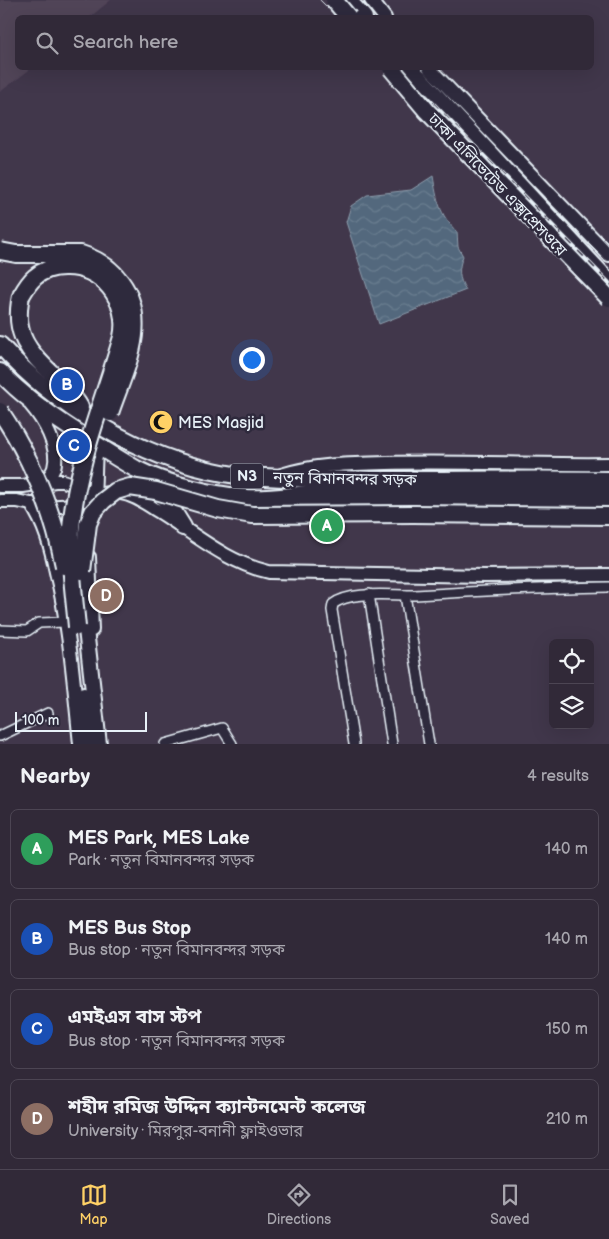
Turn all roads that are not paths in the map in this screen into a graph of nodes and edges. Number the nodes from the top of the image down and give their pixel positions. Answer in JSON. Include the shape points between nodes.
{"nodes":[{"id":1,"x":334,"y":0,"type":"edge"},
{"id":2,"x":348,"y":0,"type":"edge"},
{"id":3,"x":371,"y":0,"type":"edge"},
{"id":4,"x":346,"y":15,"type":"edge"},
{"id":5,"x":361,"y":15,"type":"edge"},
{"id":6,"x":383,"y":15,"type":"edge"},
{"id":7,"x":393,"y":70,"type":"edge"},
{"id":8,"x":412,"y":70,"type":"edge"},
{"id":9,"x":432,"y":70,"type":"edge"},
{"id":10,"x":0,"y":250,"type":"edge"},
{"id":11,"x":609,"y":256,"type":"edge"},
{"id":12,"x":609,"y":282,"type":"edge"},
{"id":13,"x":609,"y":298,"type":"edge"},
{"id":14,"x":0,"y":345,"type":"edge"},
{"id":15,"x":0,"y":372,"type":"edge"},
{"id":16,"x":22,"y":393,"type":"junction"},
{"id":17,"x":0,"y":411,"type":"edge"},
{"id":18,"x":84,"y":415,"type":"junction"},
{"id":19,"x":96,"y":444,"type":"junction"},
{"id":20,"x":609,"y":464,"type":"edge"},
{"id":21,"x":137,"y":469,"type":"junction"},
{"id":22,"x":274,"y":478,"type":"junction"},
{"id":23,"x":609,"y":480,"type":"edge"},
{"id":24,"x":42,"y":483,"type":"junction"},
{"id":25,"x":0,"y":486,"type":"edge"},
{"id":26,"x":609,"y":494,"type":"edge"},
{"id":27,"x":95,"y":495,"type":"junction"},
{"id":28,"x":270,"y":498,"type":"junction"},
{"id":29,"x":0,"y":501,"type":"edge"},
{"id":30,"x":31,"y":504,"type":"junction"},
{"id":31,"x":609,"y":504,"type":"edge"},
{"id":32,"x":609,"y":516,"type":"edge"},
{"id":33,"x":183,"y":527,"type":"junction"},
{"id":34,"x":82,"y":571,"type":"junction"},
{"id":35,"x":609,"y":575,"type":"edge"},
{"id":36,"x":609,"y":587,"type":"edge"},
{"id":37,"x":369,"y":594,"type":"junction"},
{"id":38,"x":405,"y":595,"type":"junction"},
{"id":39,"x":72,"y":624,"type":"junction"},
{"id":40,"x":0,"y":630,"type":"edge"},
{"id":41,"x":48,"y":713,"type":"dead end"},
{"id":42,"x":0,"y":736,"type":"edge"},
{"id":43,"x":80,"y":744,"type":"edge"},
{"id":44,"x":88,"y":744,"type":"edge"},
{"id":45,"x":99,"y":744,"type":"edge"},
{"id":46,"x":104,"y":744,"type":"edge"},
{"id":47,"x":165,"y":744,"type":"edge"},
{"id":48,"x":232,"y":744,"type":"edge"},
{"id":49,"x":354,"y":744,"type":"edge"},
{"id":50,"x":392,"y":744,"type":"edge"},
{"id":51,"x":429,"y":744,"type":"edge"}],
"edges":[{"from":1,"to":4,"type":"highway","bridge":true},
{"from":2,"to":5,"type":"highway"},
{"from":3,"to":6,"type":"main road"},
{"from":7,"to":13,"type":"highway","name":"ঢাকা এলিভেটেড এক্সপ্রেসওয়ে","bridge":true,"via":[[427,111]]},
{"from":8,"to":12,"type":"highway","name":"ঢাকা এলিভেটেড এক্সপ্রেসওয়ে"},
{"from":9,"to":11,"type":"main road"},
{"from":10,"to":34,"type":"highway","bridge":true,"via":[[16,254],[81,254],[92,257],[116,275],[134,308],[132,347],[84,495],[79,531]]},
{"from":14,"to":18,"type":"highway","name":"নতুন বিমানবন্দর সড়ক","number":"N3","via":[[44,388]]},
{"from":15,"to":16,"type":"highway","name":"নতুন বিমানবন্দর সড়ক","number":"N3"},
{"from":16,"to":19,"type":"highway","name":"নতুন বিমানবন্দর সড়ক","number":"N3"},
{"from":16,"to":24,"type":"main road","via":[[42,420],[54,454],[54,467]]},
{"from":17,"to":39,"type":"highway","bridge":true,"via":[[32,468],[46,504],[62,552]]},
{"from":18,"to":22,"type":"highway","name":"নতুন বিমানবন্দর সড়ক","number":"N3","via":[[117,436],[175,459],[222,473]]},
{"from":18,"to":39,"type":"highway","bridge":true,"via":[[68,391],[36,358],[22,338],[20,329],[18,307],[21,296],[36,276],[57,267],[71,266],[106,282],[116,296],[122,315],[122,337],[81,469],[73,509]]},
{"from":19,"to":21,"type":"highway","name":"নতুন বিমানবন্দর সড়ক","number":"N3"},
{"from":19,"to":27,"type":"main road"},
{"from":20,"to":22,"type":"main road","via":[[432,462],[330,465],[304,468]]},
{"from":21,"to":28,"type":"highway","name":"নতুন বিমানবন্দর সড়ক","number":"N3","via":[[209,492]]},
{"from":21,"to":33,"type":"highway","via":[[168,503]]},
{"from":22,"to":23,"type":"highway","name":"নতুন বিমানবন্দর সড়ক","number":"N3"},
{"from":24,"to":25,"type":"main road"},
{"from":24,"to":27,"type":"main road","via":[[63,481]]},
{"from":26,"to":28,"type":"highway","name":"নতুন বিমানবন্দর সড়ক","number":"N3","via":[[321,493]]},
{"from":27,"to":30,"type":"main road","via":[[72,505]]},
{"from":27,"to":33,"type":"main road","via":[[121,492],[133,496]]},
{"from":27,"to":46,"type":"main road","via":[[88,565]]},
{"from":28,"to":31,"type":"main road","via":[[294,504],[338,506]]},
{"from":29,"to":30,"type":"main road"},
{"from":30,"to":39,"type":"main road","via":[[50,544]]},
{"from":32,"to":34,"type":"highway","bridge":true,"via":[[252,515],[130,487],[116,491],[93,512],[88,524]]},
{"from":33,"to":35,"type":"main road","via":[[213,548],[269,572]]},
{"from":34,"to":45,"type":"main road"},
{"from":36,"to":38,"type":"street"},
{"from":37,"to":38,"type":"street"},
{"from":37,"to":49,"type":"street","via":[[338,600],[332,610]]},
{"from":37,"to":50,"type":"street"},
{"from":38,"to":51,"type":"street"},
{"from":39,"to":40,"type":"street","via":[[39,623],[27,631]]},
{"from":39,"to":43,"type":"main road"},
{"from":39,"to":44,"type":"main road"},
{"from":41,"to":42,"type":"street"},
{"from":47,"to":48,"type":"street","via":[[222,728]]}]}
